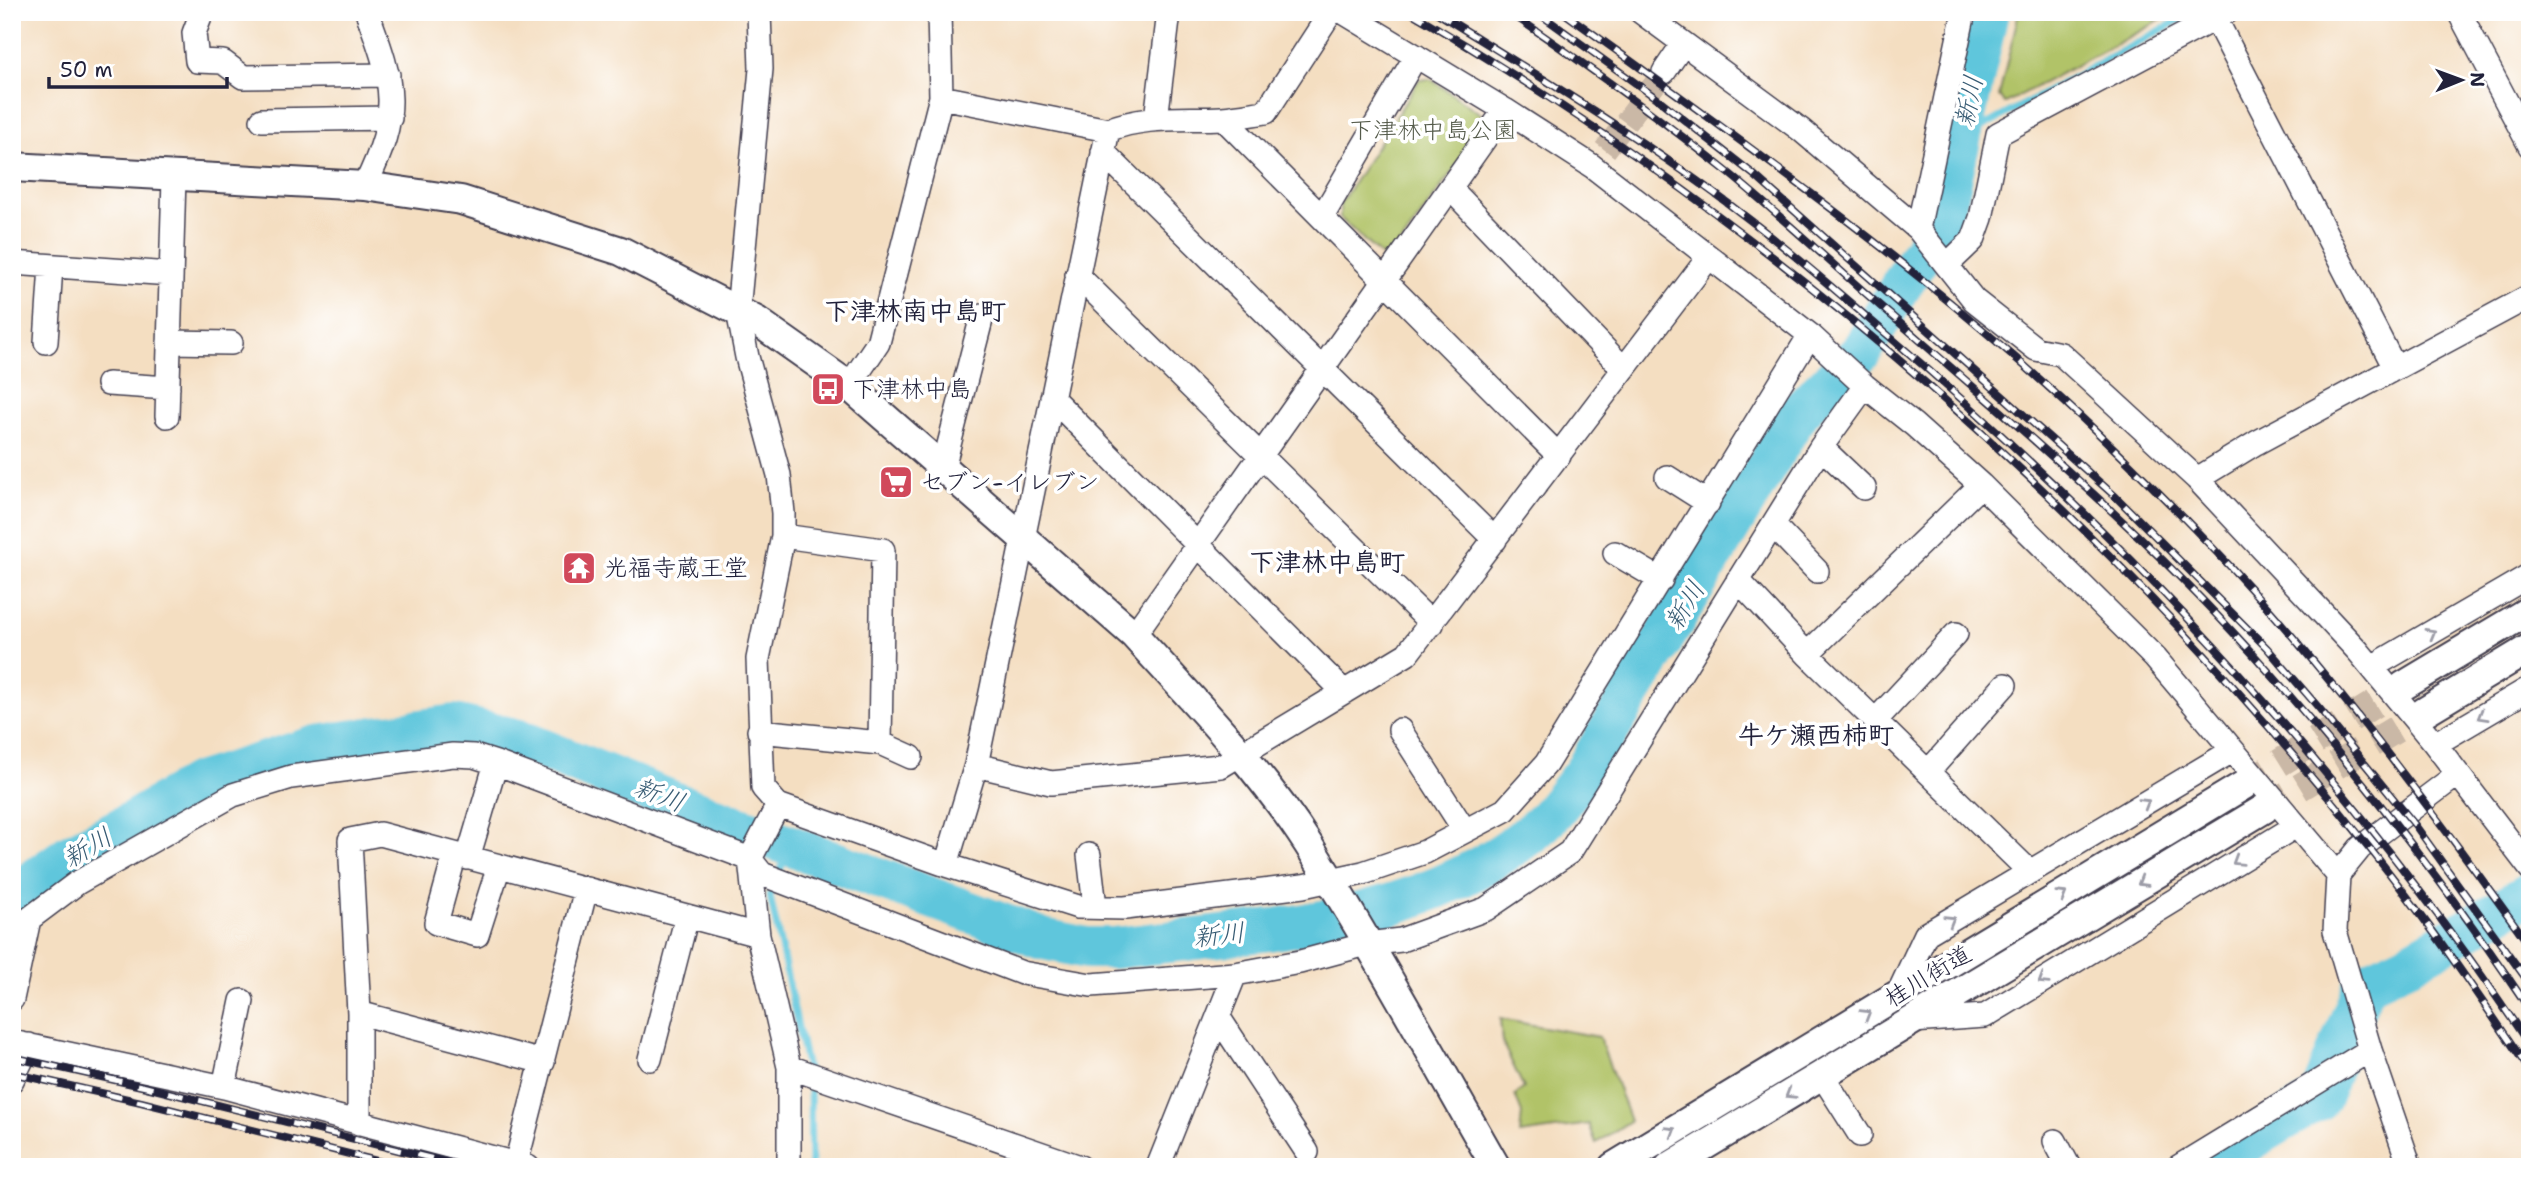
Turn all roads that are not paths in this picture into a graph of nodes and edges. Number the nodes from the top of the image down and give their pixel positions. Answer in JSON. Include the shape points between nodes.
{"nodes":[{"id":1,"x":202,"y":12,"type":"edge"},
{"id":2,"x":366,"y":12,"type":"edge"},
{"id":3,"x":760,"y":12,"type":"edge"},
{"id":4,"x":939,"y":12,"type":"edge"},
{"id":5,"x":1169,"y":12,"type":"edge"},
{"id":6,"x":1331,"y":12,"type":"edge"},
{"id":7,"x":1343,"y":12,"type":"edge"},
{"id":8,"x":1641,"y":12,"type":"edge"},
{"id":9,"x":1964,"y":12,"type":"edge"},
{"id":10,"x":2459,"y":12,"type":"edge"},
{"id":11,"x":2218,"y":14,"type":"edge"},
{"id":12,"x":1675,"y":29,"type":"edge"},
{"id":13,"x":1416,"y":56,"type":"junction"},
{"id":14,"x":1664,"y":72,"type":"tunnel mouth"},
{"id":15,"x":388,"y":75,"type":"junction"},
{"id":16,"x":941,"y":97,"type":"junction"},
{"id":17,"x":1505,"y":110,"type":"junction"},
{"id":18,"x":390,"y":118,"type":"junction"},
{"id":19,"x":1223,"y":118,"type":"junction"},
{"id":20,"x":1156,"y":119,"type":"junction"},
{"id":21,"x":262,"y":120,"type":"dead end"},
{"id":22,"x":1105,"y":141,"type":"junction"},
{"id":23,"x":2530,"y":146,"type":"edge"},
{"id":24,"x":12,"y":167,"type":"edge"},
{"id":25,"x":174,"y":178,"type":"junction"},
{"id":26,"x":365,"y":187,"type":"junction"},
{"id":27,"x":1450,"y":188,"type":"junction"},
{"id":28,"x":1322,"y":217,"type":"junction"},
{"id":29,"x":1918,"y":229,"type":"junction"},
{"id":30,"x":1709,"y":257,"type":"junction"},
{"id":31,"x":12,"y":263,"type":"edge"},
{"id":32,"x":1948,"y":264,"type":"junction"},
{"id":33,"x":51,"y":266,"type":"junction"},
{"id":34,"x":171,"y":274,"type":"junction"},
{"id":35,"x":1077,"y":275,"type":"junction"},
{"id":36,"x":1385,"y":281,"type":"junction"},
{"id":37,"x":2530,"y":296,"type":"edge"},
{"id":38,"x":738,"y":311,"type":"junction"},
{"id":39,"x":982,"y":316,"type":"dead end"},
{"id":40,"x":1811,"y":335,"type":"junction"},
{"id":41,"x":46,"y":342,"type":"dead end"},
{"id":42,"x":170,"y":342,"type":"junction"},
{"id":43,"x":231,"y":343,"type":"dead end"},
{"id":44,"x":2395,"y":368,"type":"junction"},
{"id":45,"x":1322,"y":369,"type":"junction"},
{"id":46,"x":1624,"y":369,"type":"junction"},
{"id":47,"x":108,"y":384,"type":"dead end"},
{"id":48,"x":849,"y":386,"type":"junction"},
{"id":49,"x":1865,"y":386,"type":"junction"},
{"id":50,"x":168,"y":388,"type":"junction"},
{"id":51,"x":1052,"y":398,"type":"junction"},
{"id":52,"x":167,"y":416,"type":"dead end"},
{"id":53,"x":1821,"y":447,"type":"junction"},
{"id":54,"x":1261,"y":455,"type":"junction"},
{"id":55,"x":1559,"y":456,"type":"junction"},
{"id":56,"x":943,"y":468,"type":"junction"},
{"id":57,"x":1667,"y":477,"type":"dead end"},
{"id":58,"x":2197,"y":479,"type":"junction"},
{"id":59,"x":1981,"y":485,"type":"junction"},
{"id":60,"x":1864,"y":488,"type":"dead end"},
{"id":61,"x":1708,"y":503,"type":"junction"},
{"id":62,"x":1774,"y":526,"type":"junction"},
{"id":63,"x":783,"y":536,"type":"junction"},
{"id":64,"x":1023,"y":536,"type":"junction"},
{"id":65,"x":1495,"y":540,"type":"junction"},
{"id":66,"x":1198,"y":544,"type":"junction"},
{"id":67,"x":1615,"y":553,"type":"dead end"},
{"id":68,"x":1817,"y":570,"type":"dead end"},
{"id":69,"x":2530,"y":575,"type":"edge"},
{"id":70,"x":1661,"y":580,"type":"junction"},
{"id":71,"x":1738,"y":580,"type":"junction"},
{"id":72,"x":2530,"y":610,"type":"edge"},
{"id":73,"x":1432,"y":624,"type":"junction"},
{"id":74,"x":1956,"y":634,"type":"dead end"},
{"id":75,"x":1135,"y":635,"type":"junction"},
{"id":76,"x":2530,"y":648,"type":"edge"},
{"id":77,"x":1807,"y":654,"type":"junction"},
{"id":78,"x":2372,"y":667,"type":"junction"},
{"id":79,"x":2005,"y":685,"type":"dead end"},
{"id":80,"x":2403,"y":686,"type":"tunnel mouth"},
{"id":81,"x":2530,"y":688,"type":"edge"},
{"id":82,"x":1344,"y":692,"type":"junction"},
{"id":83,"x":2424,"y":712,"type":"tunnel mouth"},
{"id":84,"x":1875,"y":721,"type":"junction"},
{"id":85,"x":1400,"y":730,"type":"dead end"},
{"id":86,"x":759,"y":731,"type":"junction"},
{"id":87,"x":880,"y":743,"type":"junction"},
{"id":88,"x":2435,"y":744,"type":"junction"},
{"id":89,"x":2232,"y":751,"type":"junction"},
{"id":90,"x":1240,"y":755,"type":"junction"},
{"id":91,"x":911,"y":757,"type":"dead end"},
{"id":92,"x":496,"y":763,"type":"junction"},
{"id":93,"x":976,"y":765,"type":"junction"},
{"id":94,"x":1927,"y":772,"type":"junction"},
{"id":95,"x":2458,"y":774,"type":"junction"},
{"id":96,"x":2244,"y":785,"type":"tunnel mouth"},
{"id":97,"x":2264,"y":809,"type":"tunnel mouth"},
{"id":98,"x":775,"y":811,"type":"junction"},
{"id":99,"x":2296,"y":826,"type":"junction"},
{"id":100,"x":1465,"y":831,"type":"junction"},
{"id":101,"x":1089,"y":855,"type":"dead end"},
{"id":102,"x":461,"y":856,"type":"junction"},
{"id":103,"x":755,"y":861,"type":"junction"},
{"id":104,"x":946,"y":865,"type":"junction"},
{"id":105,"x":499,"y":866,"type":"junction"},
{"id":106,"x":2530,"y":868,"type":"edge"},
{"id":107,"x":2030,"y":872,"type":"junction"},
{"id":108,"x":2337,"y":875,"type":"junction"},
{"id":109,"x":586,"y":889,"type":"junction"},
{"id":110,"x":1334,"y":890,"type":"junction"},
{"id":111,"x":1095,"y":907,"type":"junction"},
{"id":112,"x":687,"y":916,"type":"junction"},
{"id":113,"x":20,"y":927,"type":"edge"},
{"id":114,"x":758,"y":935,"type":"junction"},
{"id":115,"x":1363,"y":938,"type":"junction"},
{"id":116,"x":1236,"y":974,"type":"junction"},
{"id":117,"x":1898,"y":994,"type":"junction"},
{"id":118,"x":12,"y":999,"type":"edge"},
{"id":119,"x":242,"y":1001,"type":"dead end"},
{"id":120,"x":359,"y":1013,"type":"junction"},
{"id":121,"x":1219,"y":1018,"type":"junction"},
{"id":122,"x":1912,"y":1021,"type":"junction"},
{"id":123,"x":21,"y":1044,"type":"edge"},
{"id":124,"x":2370,"y":1049,"type":"junction"},
{"id":125,"x":650,"y":1059,"type":"dead end"},
{"id":126,"x":544,"y":1062,"type":"junction"},
{"id":127,"x":793,"y":1069,"type":"junction"},
{"id":128,"x":1822,"y":1075,"type":"junction"},
{"id":129,"x":12,"y":1080,"type":"edge"},
{"id":130,"x":224,"y":1087,"type":"junction"},
{"id":131,"x":359,"y":1123,"type":"junction"},
{"id":132,"x":1860,"y":1135,"type":"dead end"},
{"id":133,"x":2055,"y":1141,"type":"dead end"},
{"id":134,"x":1307,"y":1152,"type":"dead end"},
{"id":135,"x":522,"y":1165,"type":"edge"},
{"id":136,"x":789,"y":1167,"type":"edge"},
{"id":137,"x":1080,"y":1167,"type":"edge"},
{"id":138,"x":1158,"y":1167,"type":"edge"},
{"id":139,"x":1496,"y":1167,"type":"edge"},
{"id":140,"x":1612,"y":1167,"type":"edge"},
{"id":141,"x":1669,"y":1167,"type":"edge"},
{"id":142,"x":2069,"y":1167,"type":"edge"},
{"id":143,"x":2178,"y":1167,"type":"edge"},
{"id":144,"x":2410,"y":1167,"type":"edge"}],
"edges":[{"from":1,"to":15,"type":"street","via":[[194,33],[197,61],[223,62],[243,77]]},
{"from":2,"to":15,"type":"street"},
{"from":3,"to":38,"type":"street","via":[[761,69]]},
{"from":4,"to":16,"type":"street"},
{"from":5,"to":20,"type":"street"},
{"from":6,"to":19,"type":"street","via":[[1266,112]]},
{"from":7,"to":13,"type":"street"},
{"from":8,"to":12,"type":"street"},
{"from":9,"to":29,"type":"street"},
{"from":10,"to":23,"type":"street"},
{"from":11,"to":32,"type":"street","via":[[1998,134],[1973,240]]},
{"from":11,"to":44,"type":"street"},
{"from":12,"to":14,"type":"street"},
{"from":12,"to":29,"type":"street"},
{"from":13,"to":17,"type":"street"},
{"from":13,"to":28,"type":"street"},
{"from":15,"to":18,"type":"street"},
{"from":16,"to":22,"type":"street"},
{"from":16,"to":48,"type":"street","via":[[878,343]]},
{"from":17,"to":27,"type":"street"},
{"from":17,"to":30,"type":"street","via":[[1598,158]]},
{"from":18,"to":21,"type":"street"},
{"from":18,"to":26,"type":"street"},
{"from":19,"to":20,"type":"street"},
{"from":19,"to":28,"type":"street"},
{"from":20,"to":22,"type":"street","via":[[1128,122]]},
{"from":22,"to":35,"type":"street"},
{"from":22,"to":45,"type":"street"},
{"from":24,"to":25,"type":"street"},
{"from":25,"to":26,"type":"street"},
{"from":25,"to":34,"type":"street"},
{"from":26,"to":38,"type":"street","via":[[461,200],[621,251]]},
{"from":27,"to":36,"type":"street"},
{"from":27,"to":46,"type":"street"},
{"from":28,"to":36,"type":"street"},
{"from":29,"to":32,"type":"street"},
{"from":30,"to":40,"type":"street"},
{"from":30,"to":46,"type":"street"},
{"from":31,"to":33,"type":"street"},
{"from":32,"to":58,"type":"street","via":[[1974,300],[2036,349],[2061,354]]},
{"from":33,"to":34,"type":"street"},
{"from":33,"to":41,"type":"street"},
{"from":34,"to":42,"type":"street"},
{"from":35,"to":51,"type":"street"},
{"from":35,"to":54,"type":"street"},
{"from":36,"to":45,"type":"street"},
{"from":36,"to":55,"type":"street"},
{"from":37,"to":44,"type":"street"},
{"from":38,"to":48,"type":"street"},
{"from":38,"to":63,"type":"street","via":[[779,475]]},
{"from":39,"to":56,"type":"street"},
{"from":40,"to":49,"type":"street"},
{"from":40,"to":61,"type":"street"},
{"from":42,"to":43,"type":"street"},
{"from":42,"to":50,"type":"street"},
{"from":44,"to":58,"type":"street"},
{"from":45,"to":54,"type":"street"},
{"from":45,"to":65,"type":"street"},
{"from":46,"to":55,"type":"street"},
{"from":47,"to":50,"type":"street"},
{"from":48,"to":56,"type":"street"},
{"from":49,"to":53,"type":"street"},
{"from":49,"to":59,"type":"street"},
{"from":50,"to":52,"type":"street"},
{"from":51,"to":64,"type":"street"},
{"from":51,"to":66,"type":"street"},
{"from":53,"to":60,"type":"street"},
{"from":53,"to":62,"type":"street"},
{"from":54,"to":66,"type":"street"},
{"from":54,"to":73,"type":"street"},
{"from":55,"to":65,"type":"street"},
{"from":56,"to":64,"type":"street"},
{"from":57,"to":61,"type":"street"},
{"from":58,"to":78,"type":"street"},
{"from":59,"to":77,"type":"street"},
{"from":59,"to":89,"type":"street","via":[[2155,658]]},
{"from":61,"to":70,"type":"street"},
{"from":62,"to":68,"type":"street"},
{"from":62,"to":71,"type":"street"},
{"from":63,"to":86,"type":"street","via":[[758,659]]},
{"from":63,"to":87,"type":"street","via":[[883,550]]},
{"from":64,"to":75,"type":"street"},
{"from":64,"to":93,"type":"street"},
{"from":65,"to":73,"type":"street"},
{"from":66,"to":75,"type":"street"},
{"from":66,"to":82,"type":"street"},
{"from":67,"to":70,"type":"street"},
{"from":78,"to":69,"type":"street","one_way":true},
{"from":70,"to":100,"type":"street","via":[[1546,765],[1504,810]]},
{"from":71,"to":77,"type":"street"},
{"from":71,"to":115,"type":"street","via":[[1570,852],[1486,909],[1401,940]]},
{"from":72,"to":80,"type":"street"},
{"from":73,"to":82,"type":"street","via":[[1408,654]]},
{"from":74,"to":84,"type":"street"},
{"from":75,"to":90,"type":"street"},
{"from":76,"to":83,"type":"street"},
{"from":77,"to":84,"type":"street"},
{"from":78,"to":88,"type":"street"},
{"from":79,"to":94,"type":"street"},
{"from":81,"to":88,"type":"street","one_way":true},
{"from":82,"to":90,"type":"street"},
{"from":84,"to":94,"type":"street"},
{"from":85,"to":100,"type":"street"},
{"from":86,"to":87,"type":"street"},
{"from":86,"to":98,"type":"street","via":[[763,788]]},
{"from":87,"to":91,"type":"street"},
{"from":88,"to":95,"type":"street"},
{"from":89,"to":99,"type":"street"},
{"from":107,"to":89,"type":"street","one_way":true},
{"from":90,"to":93,"type":"street","via":[[1221,766],[1051,783]]},
{"from":90,"to":110,"type":"street","via":[[1307,843]]},
{"from":92,"to":102,"type":"street"},
{"from":92,"to":103,"type":"street"},
{"from":92,"to":113,"type":"street","via":[[474,756],[440,756],[291,777],[233,795],[78,883]]},
{"from":93,"to":104,"type":"street"},
{"from":94,"to":107,"type":"street"},
{"from":95,"to":106,"type":"street"},
{"from":95,"to":108,"type":"street","via":[[2360,848]]},
{"from":117,"to":96,"type":"street","name":"桂川街道","one_way":true},
{"from":97,"to":122,"type":"street","name":"桂川街道","one_way":true},
{"from":98,"to":103,"type":"street"},
{"from":98,"to":104,"type":"street"},
{"from":99,"to":108,"type":"street"},
{"from":99,"to":122,"type":"street","one_way":true,"via":[[1985,1016]]},
{"from":100,"to":110,"type":"street"},
{"from":101,"to":111,"type":"street"},
{"from":102,"to":105,"type":"street"},
{"from":102,"to":105,"type":"street","via":[[436,923],[477,936]]},
{"from":102,"to":120,"type":"street","via":[[380,834],[350,840]]},
{"from":103,"to":114,"type":"street"},
{"from":103,"to":116,"type":"street","via":[[787,884],[1022,973],[1091,985]]},
{"from":104,"to":111,"type":"street","via":[[1078,907]]},
{"from":105,"to":109,"type":"street"},
{"from":117,"to":107,"type":"street","one_way":true,"via":[[1926,934]]},
{"from":108,"to":124,"type":"street","via":[[2335,931]]},
{"from":109,"to":112,"type":"street"},
{"from":109,"to":126,"type":"street"},
{"from":110,"to":111,"type":"street"},
{"from":110,"to":115,"type":"street"},
{"from":112,"to":114,"type":"street"},
{"from":112,"to":125,"type":"street"},
{"from":113,"to":118,"type":"street"},
{"from":114,"to":127,"type":"street"},
{"from":115,"to":116,"type":"street","via":[[1300,962]]},
{"from":115,"to":139,"type":"street"},
{"from":116,"to":121,"type":"street"},
{"from":140,"to":117,"type":"street","name":"桂川街道","one_way":true},
{"from":119,"to":130,"type":"street"},
{"from":120,"to":126,"type":"street"},
{"from":120,"to":131,"type":"street"},
{"from":121,"to":134,"type":"street"},
{"from":121,"to":138,"type":"street"},
{"from":122,"to":128,"type":"street","name":"桂川街道"},
{"from":123,"to":129,"type":"street"},
{"from":123,"to":130,"type":"street"},
{"from":124,"to":143,"type":"street"},
{"from":124,"to":144,"type":"street"},
{"from":126,"to":135,"type":"street"},
{"from":127,"to":136,"type":"street"},
{"from":127,"to":137,"type":"street"},
{"from":128,"to":132,"type":"street"},
{"from":128,"to":141,"type":"street","name":"桂川街道","one_way":true},
{"from":130,"to":131,"type":"street"},
{"from":131,"to":135,"type":"street"},
{"from":133,"to":142,"type":"street"}]}
